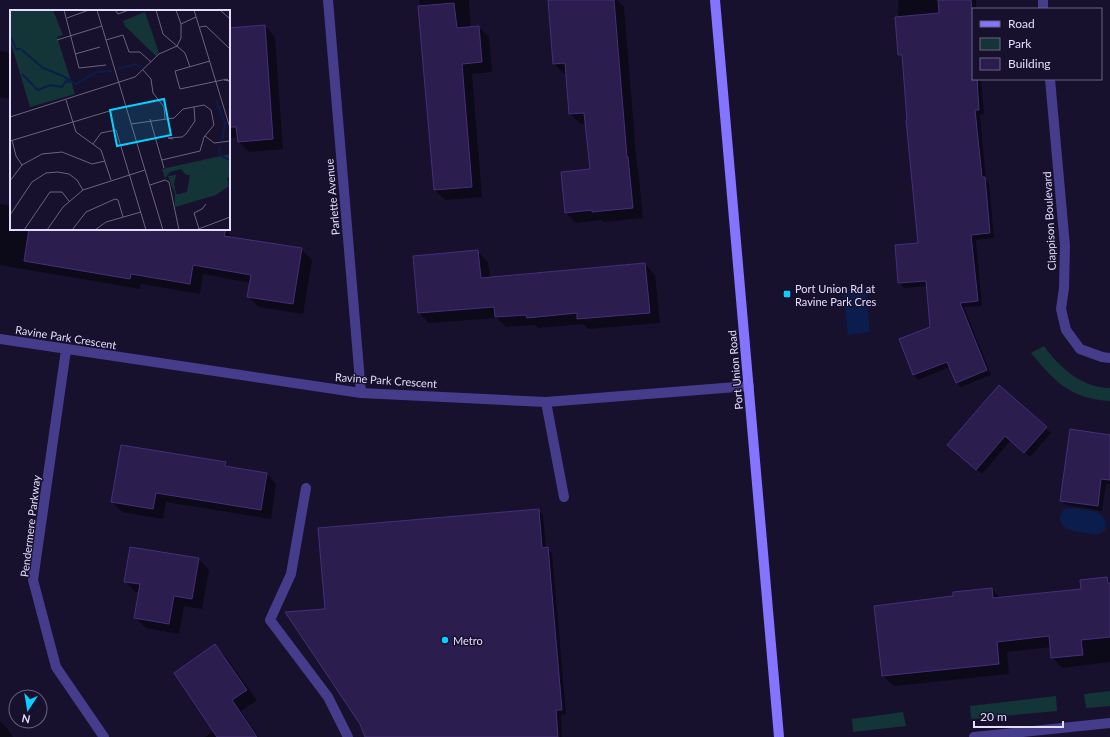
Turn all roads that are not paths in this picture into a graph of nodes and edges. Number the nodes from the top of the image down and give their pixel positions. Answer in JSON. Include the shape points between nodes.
{"nodes":[{"id":1,"x":328,"y":0,"type":"edge"},
{"id":2,"x":715,"y":0,"type":"edge"},
{"id":3,"x":1050,"y":80,"type":"edge"},
{"id":4,"x":0,"y":339,"type":"edge"},
{"id":5,"x":66,"y":350,"type":"junction"},
{"id":6,"x":1110,"y":358,"type":"edge"},
{"id":7,"x":749,"y":386,"type":"junction"},
{"id":8,"x":361,"y":393,"type":"junction"},
{"id":9,"x":546,"y":402,"type":"junction"},
{"id":10,"x":306,"y":488,"type":"dead end"},
{"id":11,"x":564,"y":497,"type":"dead end"},
{"id":12,"x":1110,"y":723,"type":"edge"},
{"id":13,"x":104,"y":737,"type":"edge"},
{"id":14,"x":348,"y":737,"type":"edge"},
{"id":15,"x":779,"y":737,"type":"edge"},
{"id":16,"x":974,"y":737,"type":"edge"}],
"edges":[{"from":1,"to":8,"type":"street","name":"Parlette Avenue"},
{"from":2,"to":7,"type":"main road","name":"Port Union Road"},
{"from":3,"to":6,"type":"street","name":"Clappison Boulevard","via":[[1065,246],[1062,316],[1066,330],[1080,349],[1102,358]]},
{"from":4,"to":5,"type":"street","name":"Ravine Park Crescent"},
{"from":5,"to":8,"type":"street","name":"Ravine Park Crescent"},
{"from":5,"to":13,"type":"street","name":"Pendermere Parkway","via":[[34,580],[56,667]]},
{"from":7,"to":9,"type":"street","name":"Ravine Park Crescent"},
{"from":7,"to":15,"type":"main road","name":"Port Union Road"},
{"from":8,"to":9,"type":"street","name":"Ravine Park Crescent"},
{"from":9,"to":11,"type":"street"},
{"from":10,"to":14,"type":"street","via":[[291,574],[270,620],[328,697]]},
{"from":12,"to":16,"type":"street"}]}
